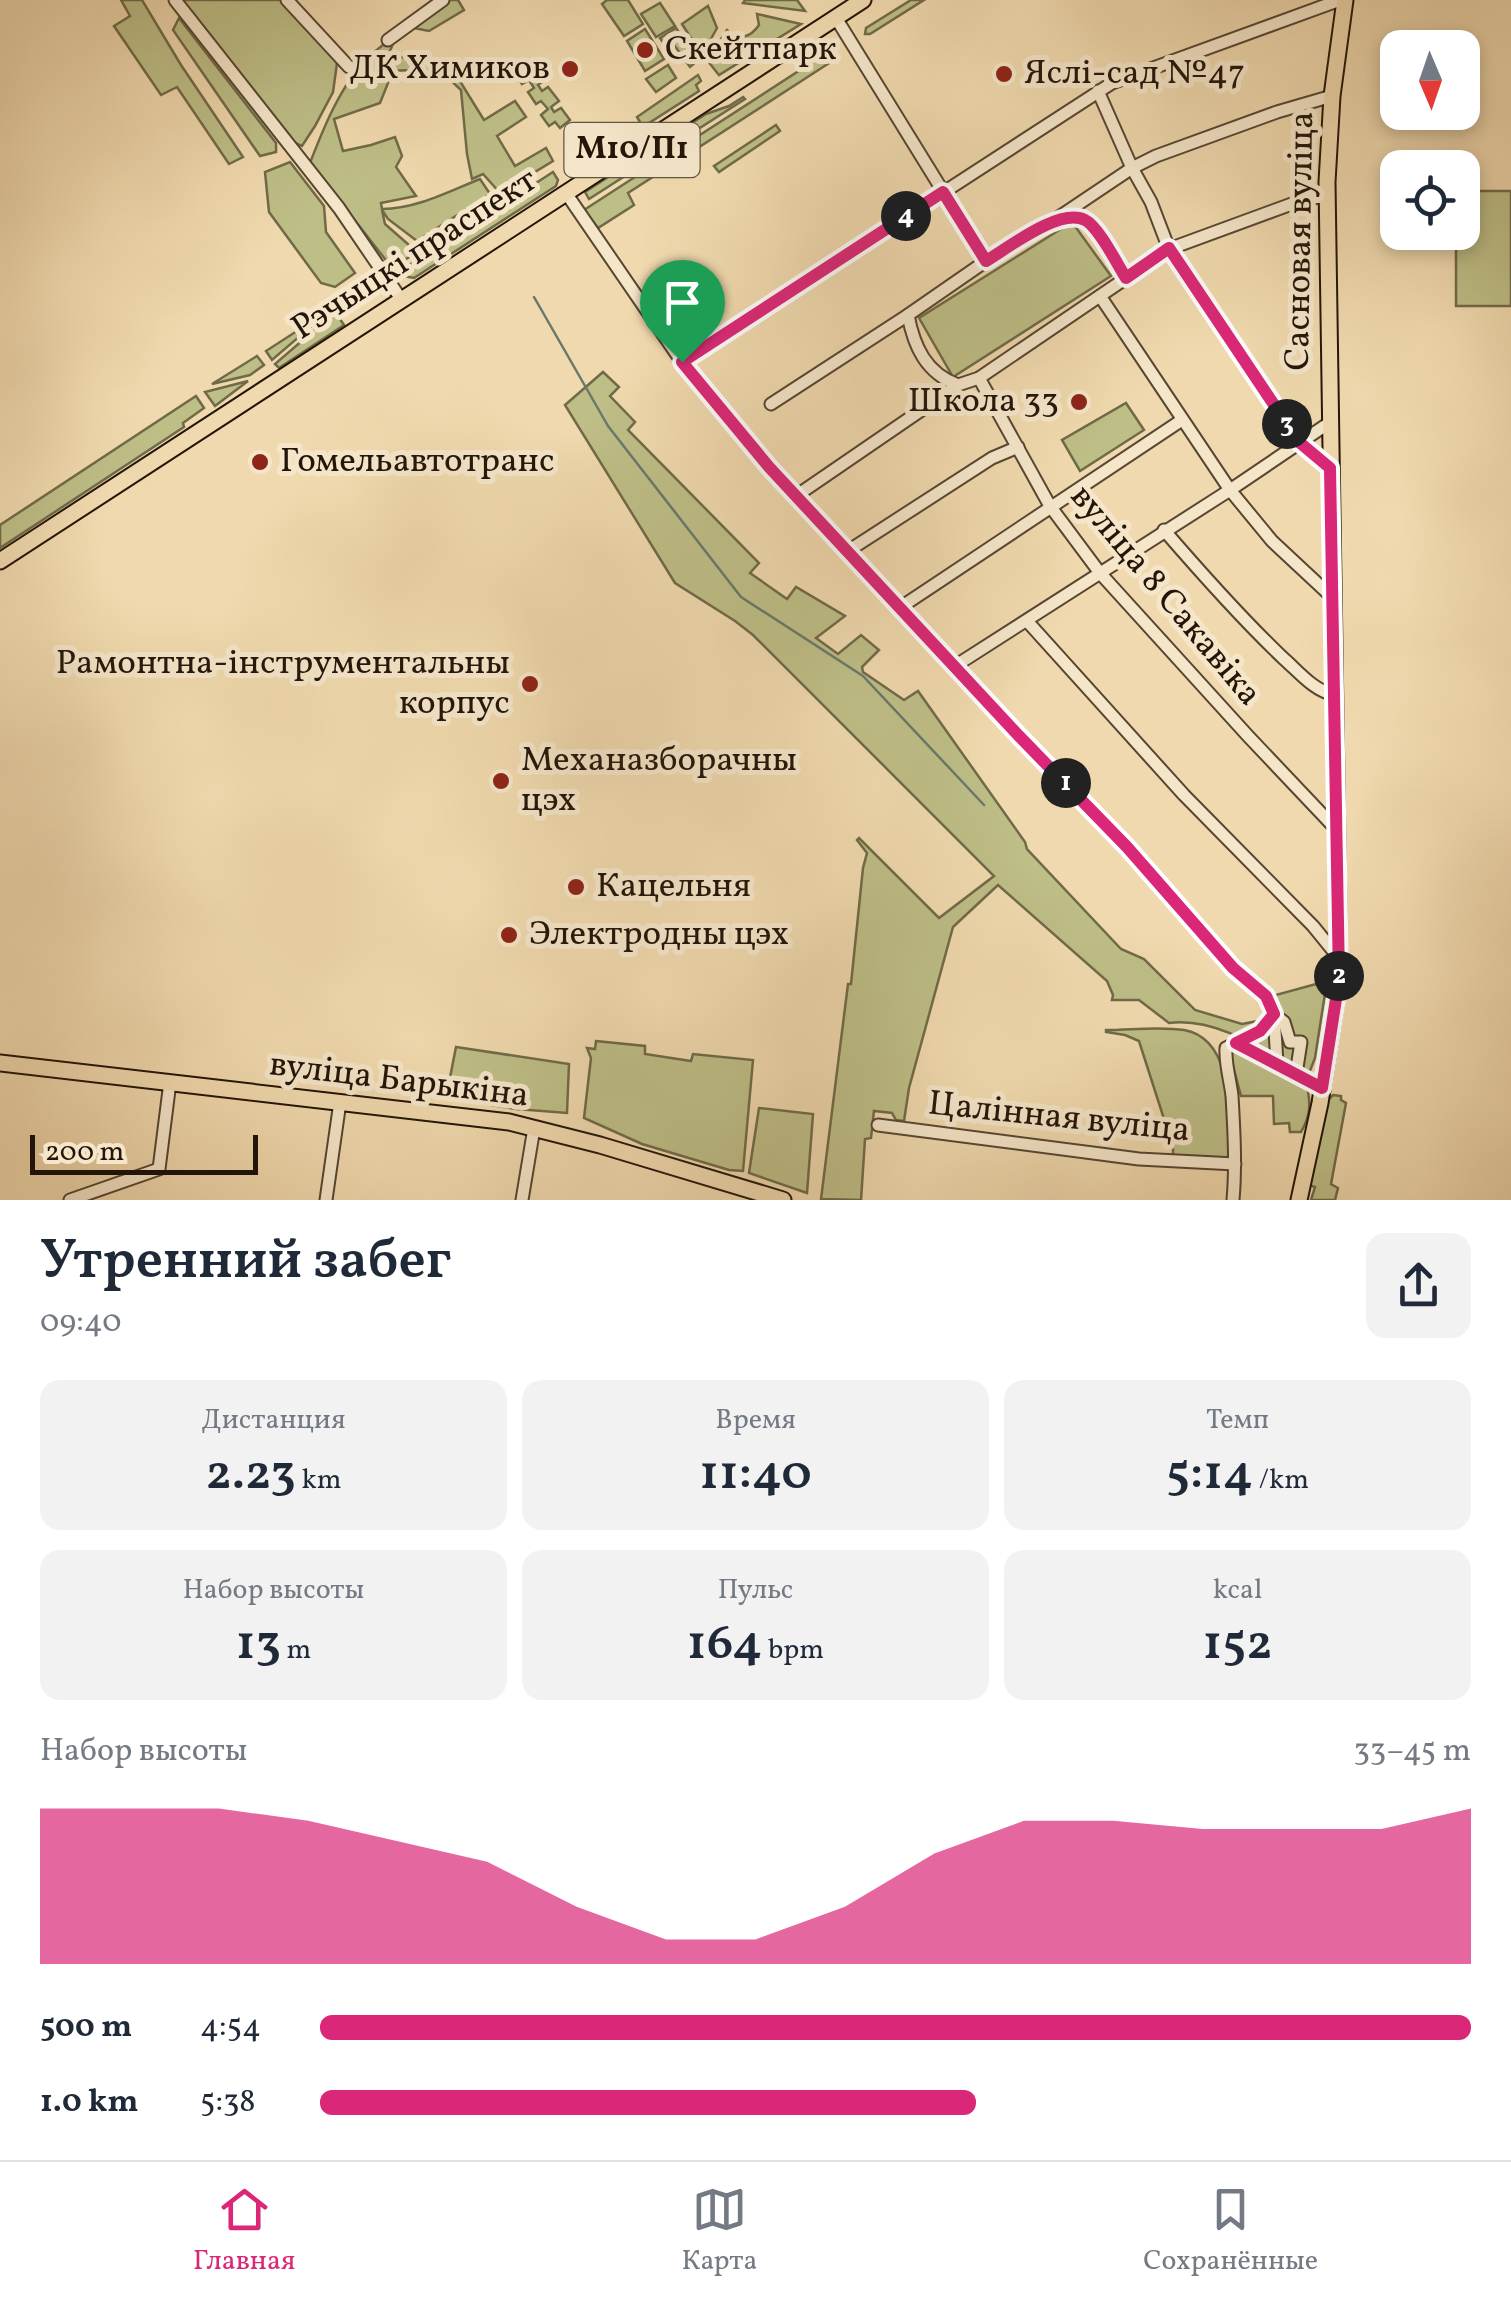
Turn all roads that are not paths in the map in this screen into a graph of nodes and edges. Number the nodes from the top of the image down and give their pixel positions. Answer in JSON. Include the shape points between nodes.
{"nodes":[{"id":1,"x":175,"y":0,"type":"edge"},
{"id":2,"x":287,"y":0,"type":"edge"},
{"id":3,"x":443,"y":0,"type":"edge"},
{"id":4,"x":863,"y":0,"type":"edge"},
{"id":5,"x":1343,"y":0,"type":"edge"},
{"id":6,"x":836,"y":18,"type":"junction"},
{"id":7,"x":388,"y":40,"type":"dead end"},
{"id":8,"x":349,"y":68,"type":"dead end"},
{"id":9,"x":1098,"y":91,"type":"junction"},
{"id":10,"x":1332,"y":96,"type":"junction"},
{"id":11,"x":1132,"y":168,"type":"junction"},
{"id":12,"x":943,"y":192,"type":"junction"},
{"id":13,"x":566,"y":193,"type":"junction"},
{"id":14,"x":1327,"y":196,"type":"junction"},
{"id":15,"x":1056,"y":219,"type":"junction"},
{"id":16,"x":1169,"y":248,"type":"junction"},
{"id":17,"x":986,"y":261,"type":"junction"},
{"id":18,"x":1126,"y":278,"type":"junction"},
{"id":19,"x":1100,"y":296,"type":"junction"},
{"id":20,"x":401,"y":299,"type":"junction"},
{"id":21,"x":908,"y":315,"type":"junction"},
{"id":22,"x":682,"y":362,"type":"junction"},
{"id":23,"x":979,"y":378,"type":"junction"},
{"id":24,"x":958,"y":385,"type":"junction"},
{"id":25,"x":770,"y":404,"type":"dead end"},
{"id":26,"x":1182,"y":420,"type":"junction"},
{"id":27,"x":1329,"y":423,"type":"junction"},
{"id":28,"x":1299,"y":442,"type":"junction"},
{"id":29,"x":1018,"y":447,"type":"junction"},
{"id":30,"x":1330,"y":468,"type":"junction"},
{"id":31,"x":1230,"y":490,"type":"junction"},
{"id":32,"x":796,"y":496,"type":"junction"},
{"id":33,"x":1050,"y":506,"type":"junction"},
{"id":34,"x":1164,"y":530,"type":"junction"},
{"id":35,"x":848,"y":551,"type":"junction"},
{"id":36,"x":0,"y":561,"type":"edge"},
{"id":37,"x":1100,"y":573,"type":"junction"},
{"id":38,"x":1332,"y":596,"type":"junction"},
{"id":39,"x":901,"y":606,"type":"junction"},
{"id":40,"x":1027,"y":622,"type":"junction"},
{"id":41,"x":954,"y":666,"type":"junction"},
{"id":42,"x":1334,"y":695,"type":"junction"},
{"id":43,"x":1337,"y":830,"type":"junction"},
{"id":44,"x":1339,"y":958,"type":"junction"},
{"id":45,"x":1274,"y":1014,"type":"junction"},
{"id":46,"x":1231,"y":1045,"type":"junction"},
{"id":47,"x":0,"y":1063,"type":"edge"},
{"id":48,"x":1277,"y":1064,"type":"junction"},
{"id":49,"x":1296,"y":1074,"type":"junction"},
{"id":50,"x":170,"y":1082,"type":"junction"},
{"id":51,"x":1322,"y":1088,"type":"junction"},
{"id":52,"x":340,"y":1102,"type":"junction"},
{"id":53,"x":878,"y":1124,"type":"dead end"},
{"id":54,"x":534,"y":1128,"type":"junction"},
{"id":55,"x":1235,"y":1164,"type":"junction"},
{"id":56,"x":745,"y":1194,"type":"edge"},
{"id":57,"x":70,"y":1200,"type":"edge"},
{"id":58,"x":326,"y":1200,"type":"edge"},
{"id":59,"x":522,"y":1200,"type":"edge"},
{"id":60,"x":783,"y":1200,"type":"edge"},
{"id":61,"x":1233,"y":1200,"type":"edge"},
{"id":62,"x":1299,"y":1200,"type":"edge"}],
"edges":[{"from":1,"to":20,"type":"street","via":[[339,208]]},
{"from":2,"to":8,"type":"street"},
{"from":3,"to":7,"type":"street"},
{"from":4,"to":6,"type":"main road","name":"Рэчыцкі праспект","number":"М10/П1"},
{"from":5,"to":9,"type":"street"},
{"from":5,"to":10,"type":"main road","name":"Сасновая вуліца"},
{"from":6,"to":12,"type":"street"},
{"from":6,"to":13,"type":"main road","name":"Рэчыцкі праспект","number":"М10/П1"},
{"from":9,"to":11,"type":"street"},
{"from":9,"to":12,"type":"street"},
{"from":10,"to":11,"type":"street"},
{"from":10,"to":14,"type":"main road","name":"Сасновая вуліца"},
{"from":11,"to":15,"type":"street"},
{"from":11,"to":16,"type":"street"},
{"from":12,"to":17,"type":"street"},
{"from":12,"to":22,"type":"street"},
{"from":13,"to":20,"type":"main road","name":"Рэчыцкі праспект","number":"М10/П1"},
{"from":13,"to":22,"type":"street"},
{"from":14,"to":16,"type":"street"},
{"from":14,"to":27,"type":"main road","name":"Сасновая вуліца"},
{"from":15,"to":17,"type":"street"},
{"from":15,"to":18,"type":"street","via":[[1085,220]]},
{"from":16,"to":18,"type":"street"},
{"from":16,"to":28,"type":"street"},
{"from":17,"to":21,"type":"street"},
{"from":18,"to":19,"type":"street"},
{"from":19,"to":23,"type":"street"},
{"from":19,"to":26,"type":"street"},
{"from":20,"to":36,"type":"main road","name":"Рэчыцкі праспект","number":"М10/П1"},
{"from":21,"to":24,"type":"street","via":[[931,370]]},
{"from":21,"to":25,"type":"street"},
{"from":22,"to":32,"type":"street"},
{"from":23,"to":24,"type":"street"},
{"from":23,"to":29,"type":"street","name":"вуліца 8 Сакавіка"},
{"from":24,"to":32,"type":"street"},
{"from":26,"to":31,"type":"street"},
{"from":26,"to":33,"type":"street"},
{"from":27,"to":28,"type":"street"},
{"from":27,"to":30,"type":"main road","name":"Сасновая вуліца"},
{"from":28,"to":30,"type":"street"},
{"from":28,"to":31,"type":"street"},
{"from":29,"to":33,"type":"street","name":"вуліца 8 Сакавіка"},
{"from":29,"to":35,"type":"street"},
{"from":30,"to":38,"type":"main road","name":"Сасновая вуліца"},
{"from":31,"to":34,"type":"street"},
{"from":31,"to":38,"type":"street","via":[[1272,541]]},
{"from":32,"to":35,"type":"street"},
{"from":33,"to":37,"type":"street","name":"вуліца 8 Сакавіка"},
{"from":33,"to":39,"type":"street"},
{"from":34,"to":37,"type":"street"},
{"from":34,"to":42,"type":"street","via":[[1260,636],[1306,680]]},
{"from":35,"to":39,"type":"street"},
{"from":37,"to":40,"type":"street"},
{"from":37,"to":43,"type":"street","name":"вуліца 8 Сакавіка"},
{"from":38,"to":42,"type":"main road","name":"Сасновая вуліца"},
{"from":39,"to":41,"type":"street"},
{"from":40,"to":41,"type":"street"},
{"from":40,"to":44,"type":"street"},
{"from":41,"to":45,"type":"street","via":[[1266,996]]},
{"from":42,"to":43,"type":"main road","name":"Сасновая вуліца"},
{"from":43,"to":44,"type":"main road","name":"Сасновая вуліца"},
{"from":44,"to":51,"type":"main road","name":"Сасновая вуліца"},
{"from":45,"to":46,"type":"street","via":[[1260,1031]]},
{"from":45,"to":48,"type":"street"},
{"from":45,"to":49,"type":"street","via":[[1290,1042],[1301,1042]]},
{"from":46,"to":48,"type":"street"},
{"from":46,"to":55,"type":"street","via":[[1225,1060]]},
{"from":47,"to":50,"type":"main road","name":"вуліца Барыкіна"},
{"from":48,"to":49,"type":"street"},
{"from":49,"to":51,"type":"street"},
{"from":50,"to":52,"type":"main road","name":"вуліца Барыкіна"},
{"from":50,"to":57,"type":"street","via":[[158,1170]]},
{"from":51,"to":62,"type":"main road","name":"Сасновая вуліца"},
{"from":52,"to":54,"type":"main road","name":"вуліца Барыкіна"},
{"from":52,"to":58,"type":"street"},
{"from":53,"to":55,"type":"street","name":"Цалінная вуліца"},
{"from":54,"to":56,"type":"main road","name":"вуліца Барыкіна"},
{"from":54,"to":59,"type":"street"},
{"from":55,"to":61,"type":"street"},
{"from":56,"to":60,"type":"main road","name":"вуліца Барыкіна"}]}
